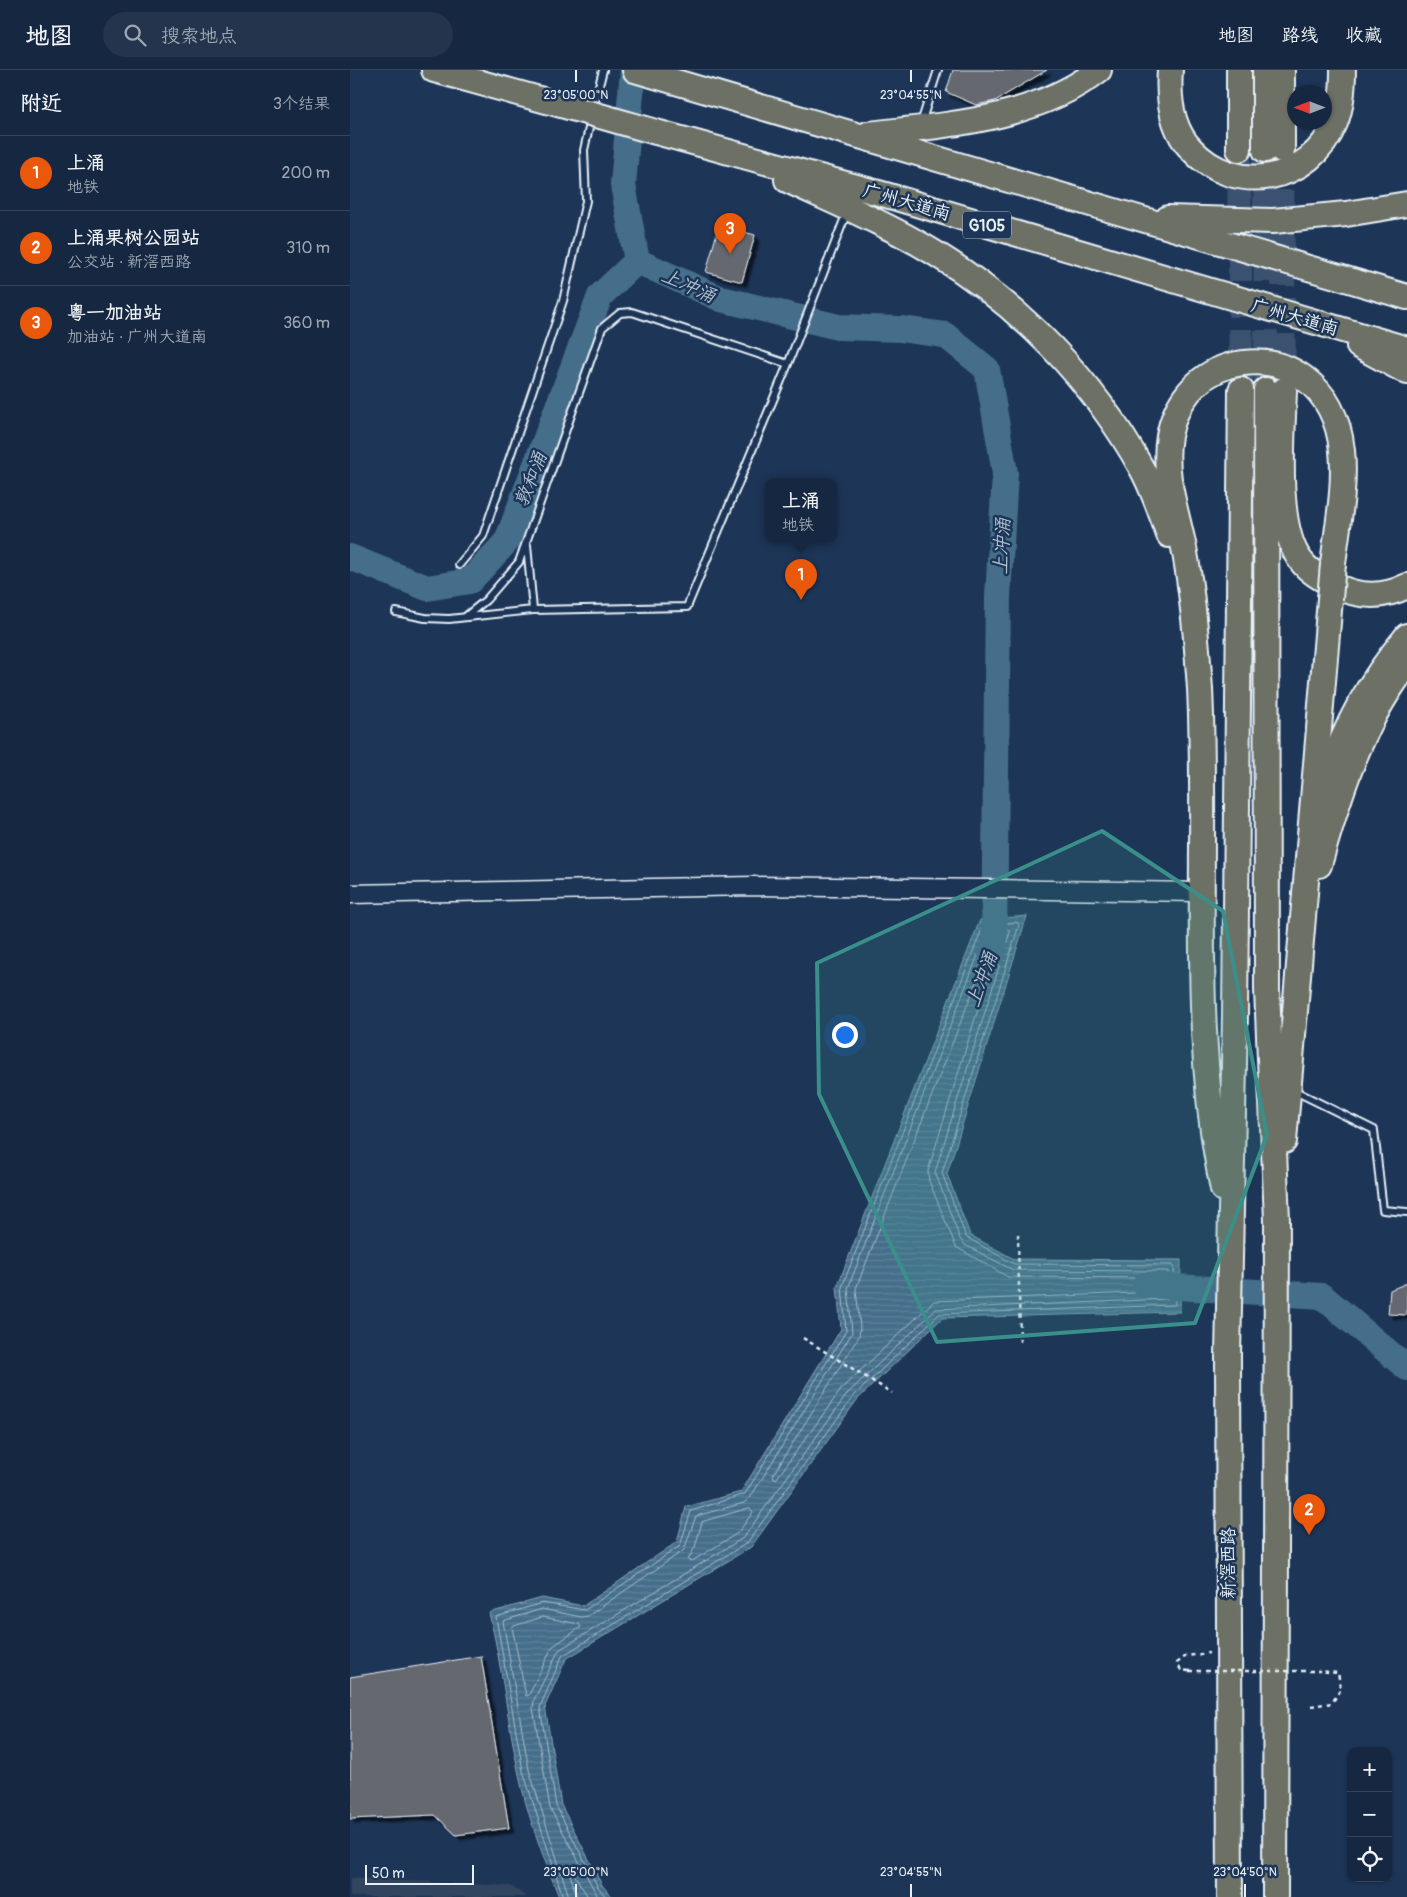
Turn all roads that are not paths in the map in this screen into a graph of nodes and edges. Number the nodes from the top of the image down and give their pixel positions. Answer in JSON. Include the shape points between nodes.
{"nodes":[{"id":1,"x":434,"y":70,"type":"edge"},
{"id":2,"x":603,"y":70,"type":"edge"},
{"id":3,"x":635,"y":70,"type":"edge"},
{"id":4,"x":938,"y":70,"type":"edge"},
{"id":5,"x":1099,"y":70,"type":"edge"},
{"id":6,"x":1170,"y":70,"type":"edge"},
{"id":7,"x":1239,"y":70,"type":"edge"},
{"id":8,"x":1265,"y":70,"type":"edge"},
{"id":9,"x":1282,"y":70,"type":"edge"},
{"id":10,"x":1343,"y":70,"type":"edge"},
{"id":11,"x":919,"y":128,"type":"junction"},
{"id":12,"x":859,"y":135,"type":"junction"},
{"id":13,"x":1240,"y":148,"type":"tunnel mouth"},
{"id":14,"x":734,"y":154,"type":"junction"},
{"id":15,"x":1407,"y":204,"type":"edge"},
{"id":16,"x":848,"y":209,"type":"junction"},
{"id":17,"x":1126,"y":215,"type":"junction"},
{"id":18,"x":1407,"y":297,"type":"edge"},
{"id":19,"x":1316,"y":324,"type":"junction"},
{"id":20,"x":1407,"y":350,"type":"edge"},
{"id":21,"x":788,"y":364,"type":"junction"},
{"id":22,"x":1407,"y":372,"type":"edge"},
{"id":23,"x":1241,"y":390,"type":"tunnel mouth"},
{"id":24,"x":527,"y":544,"type":"junction"},
{"id":25,"x":459,"y":565,"type":"dead end"},
{"id":26,"x":1407,"y":586,"type":"edge"},
{"id":27,"x":533,"y":610,"type":"junction"},
{"id":28,"x":396,"y":612,"type":"dead end"},
{"id":29,"x":464,"y":617,"type":"junction"},
{"id":30,"x":1407,"y":636,"type":"edge"},
{"id":31,"x":1196,"y":638,"type":"junction"},
{"id":32,"x":1407,"y":665,"type":"edge"},
{"id":33,"x":1202,"y":892,"type":"junction"},
{"id":34,"x":350,"y":894,"type":"edge"},
{"id":35,"x":1302,"y":940,"type":"junction"},
{"id":36,"x":1289,"y":1088,"type":"junction"},
{"id":37,"x":1407,"y":1212,"type":"edge"},
{"id":38,"x":1276,"y":1220,"type":"junction"},
{"id":39,"x":1231,"y":1229,"type":"junction"},
{"id":40,"x":1230,"y":1897,"type":"edge"},
{"id":41,"x":1275,"y":1897,"type":"edge"}],
"edges":[{"from":1,"to":14,"type":"highway","name":"广州大道南","number":"G105","bridge":true},
{"from":2,"to":25,"type":"lane","via":[[584,150],[586,201],[563,301],[485,537]]},
{"from":3,"to":12,"type":"highway"},
{"from":4,"to":11,"type":"lane"},
{"from":5,"to":11,"type":"highway","via":[[1079,86],[1024,108]]},
{"from":6,"to":10,"type":"highway","via":[[1168,93],[1172,111],[1189,148],[1201,159],[1230,175],[1259,178],[1291,171],[1320,148],[1336,122]]},
{"from":7,"to":13,"type":"highway"},
{"from":8,"to":9,"type":"highway","via":[[1274,150]]},
{"from":11,"to":12,"type":"highway"},
{"from":12,"to":17,"type":"highway"},
{"from":14,"to":16,"type":"highway"},
{"from":14,"to":19,"type":"highway","name":"广州大道南","number":"G105","via":[[895,198]]},
{"from":15,"to":17,"type":"highway","via":[[1346,214],[1266,221]]},
{"from":16,"to":21,"type":"lane"},
{"from":16,"to":31,"type":"highway","via":[[934,253],[979,284],[1055,350],[1090,391],[1119,431],[1150,486],[1188,590]]},
{"from":17,"to":18,"type":"highway"},
{"from":19,"to":20,"type":"highway","name":"广州大道南","number":"G105"},
{"from":19,"to":22,"type":"highway"},
{"from":21,"to":24,"type":"lane","via":[[632,312],[620,313],[602,328]]},
{"from":21,"to":27,"type":"lane","via":[[687,607]]},
{"from":23,"to":39,"type":"highway"},
{"from":24,"to":27,"type":"lane"},
{"from":24,"to":29,"type":"lane","via":[[520,562],[486,600]]},
{"from":26,"to":38,"type":"highway","via":[[1374,596],[1356,594],[1317,576],[1301,562],[1289,538],[1275,390],[1267,990]]},
{"from":27,"to":29,"type":"lane"},
{"from":28,"to":29,"type":"lane","via":[[425,618]]},
{"from":30,"to":35,"type":"highway","via":[[1364,694],[1348,726],[1328,783],[1311,868]]},
{"from":31,"to":33,"type":"highway","via":[[1200,690]]},
{"from":31,"to":35,"type":"highway","bridge":true,"via":[[1192,592],[1167,456],[1172,421],[1197,383],[1208,374],[1248,362],[1278,364],[1294,370],[1325,398],[1342,443],[1343,478]]},
{"from":32,"to":35,"type":"highway","via":[[1392,684],[1342,786],[1318,867]]},
{"from":33,"to":34,"type":"street","via":[[753,886]]},
{"from":33,"to":39,"type":"highway","via":[[1204,995],[1213,1135]]},
{"from":35,"to":36,"type":"highway"},
{"from":36,"to":37,"type":"lane","via":[[1374,1130],[1383,1210]]},
{"from":36,"to":38,"type":"highway"},
{"from":38,"to":41,"type":"highway"},
{"from":39,"to":40,"type":"highway","name":"新滘西路","via":[[1228,1356]]}]}
